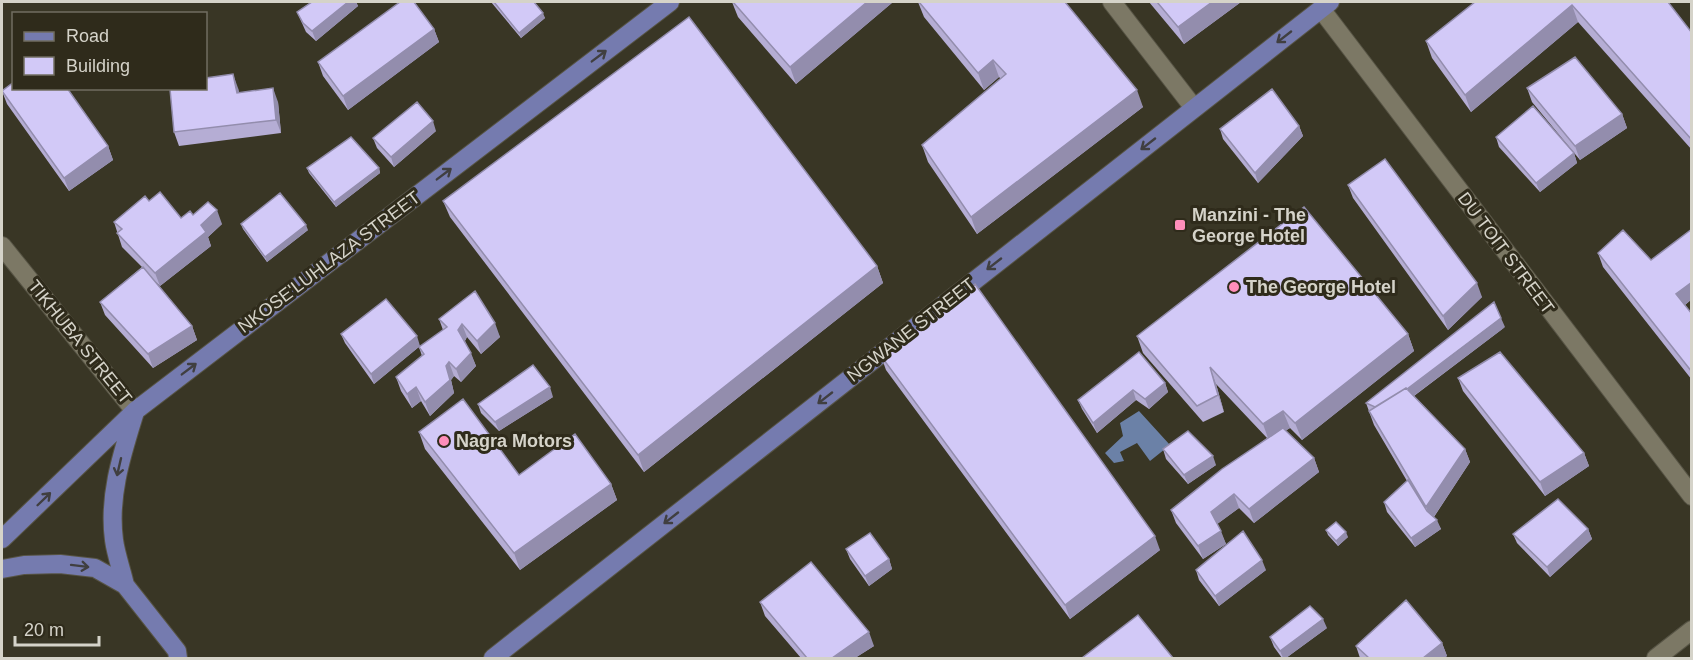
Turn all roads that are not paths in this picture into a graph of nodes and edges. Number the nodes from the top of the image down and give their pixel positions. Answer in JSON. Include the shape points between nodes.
{"nodes":[{"id":1,"x":670,"y":2,"type":"edge"},
{"id":2,"x":1112,"y":2,"type":"edge"},
{"id":3,"x":1326,"y":5,"type":"edge"},
{"id":4,"x":1194,"y":108,"type":"junction"},
{"id":5,"x":2,"y":246,"type":"edge"},
{"id":6,"x":135,"y":411,"type":"junction"},
{"id":7,"x":1692,"y":496,"type":"edge"},
{"id":8,"x":2,"y":539,"type":"edge"},
{"id":9,"x":2,"y":569,"type":"edge"},
{"id":10,"x":125,"y":585,"type":"junction"},
{"id":11,"x":1692,"y":630,"type":"edge"},
{"id":12,"x":178,"y":658,"type":"edge"},
{"id":13,"x":493,"y":658,"type":"edge"},
{"id":14,"x":1656,"y":658,"type":"edge"}],
"edges":[{"from":6,"to":1,"type":"main road","name":"NKOSE'LUHLAZA STREET","one_way":true},
{"from":2,"to":4,"type":"street"},
{"from":3,"to":4,"type":"main road","name":"NGWANE STREET","one_way":true},
{"from":3,"to":7,"type":"street","name":"DU TOIT STREET"},
{"from":4,"to":13,"type":"main road","name":"NGWANE STREET","one_way":true},
{"from":5,"to":6,"type":"street","name":"TIKHUBA STREET"},
{"from":8,"to":6,"type":"main road","name":"NKOSE'LUHLAZA STREET","one_way":true},
{"from":6,"to":10,"type":"main road","one_way":true,"via":[[112,500],[114,541]]},
{"from":9,"to":10,"type":"main road","one_way":true,"via":[[60,564],[95,568]]},
{"from":10,"to":12,"type":"main road","via":[[177,651]]},
{"from":11,"to":14,"type":"street"}]}
